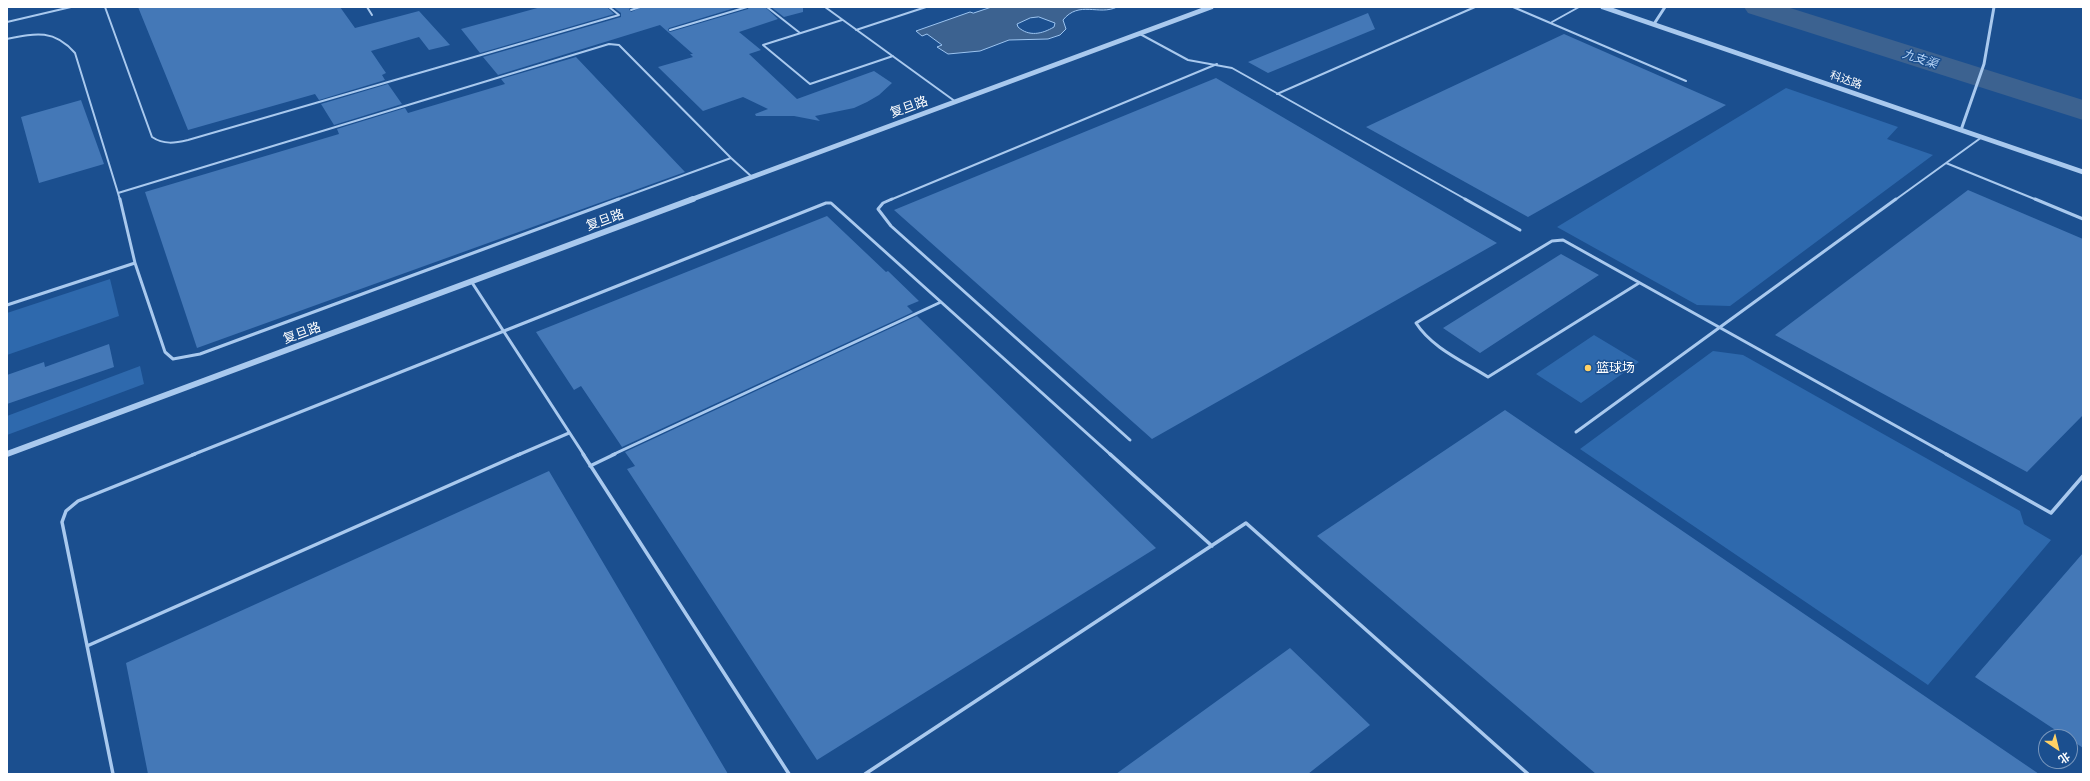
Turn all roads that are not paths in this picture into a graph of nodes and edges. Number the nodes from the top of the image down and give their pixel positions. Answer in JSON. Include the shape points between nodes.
{"nodes":[{"id":1,"x":71,"y":7,"type":"edge"},
{"id":2,"x":105,"y":7,"type":"edge"},
{"id":3,"x":367,"y":7,"type":"edge"},
{"id":4,"x":609,"y":7,"type":"edge"},
{"id":5,"x":640,"y":7,"type":"edge"},
{"id":6,"x":748,"y":7,"type":"edge"},
{"id":7,"x":767,"y":7,"type":"edge"},
{"id":8,"x":824,"y":7,"type":"edge"},
{"id":9,"x":926,"y":7,"type":"edge"},
{"id":10,"x":1212,"y":7,"type":"edge"},
{"id":11,"x":1475,"y":7,"type":"edge"},
{"id":12,"x":1513,"y":7,"type":"edge"},
{"id":13,"x":1579,"y":7,"type":"edge"},
{"id":14,"x":1603,"y":7,"type":"edge"},
{"id":15,"x":1665,"y":7,"type":"edge"},
{"id":16,"x":1994,"y":7,"type":"edge"},
{"id":17,"x":631,"y":10,"type":"dead end"},
{"id":18,"x":372,"y":15,"type":"dead end"},
{"id":19,"x":842,"y":20,"type":"junction"},
{"id":20,"x":7,"y":22,"type":"edge"},
{"id":21,"x":1552,"y":22,"type":"junction"},
{"id":22,"x":1654,"y":24,"type":"junction"},
{"id":23,"x":670,"y":30,"type":"dead end"},
{"id":24,"x":856,"y":30,"type":"junction"},
{"id":25,"x":800,"y":33,"type":"junction"},
{"id":26,"x":1140,"y":34,"type":"junction"},
{"id":27,"x":7,"y":40,"type":"edge"},
{"id":28,"x":893,"y":56,"type":"junction"},
{"id":29,"x":1217,"y":64,"type":"junction"},
{"id":30,"x":1686,"y":81,"type":"dead end"},
{"id":31,"x":1277,"y":94,"type":"junction"},
{"id":32,"x":956,"y":102,"type":"junction"},
{"id":33,"x":1961,"y":130,"type":"junction"},
{"id":34,"x":1982,"y":137,"type":"junction"},
{"id":35,"x":731,"y":158,"type":"junction"},
{"id":36,"x":1946,"y":163,"type":"junction"},
{"id":37,"x":2083,"y":172,"type":"edge"},
{"id":38,"x":752,"y":177,"type":"junction"},
{"id":39,"x":118,"y":194,"type":"junction"},
{"id":40,"x":2083,"y":219,"type":"edge"},
{"id":41,"x":1520,"y":230,"type":"dead end"},
{"id":42,"x":136,"y":263,"type":"junction"},
{"id":43,"x":471,"y":281,"type":"junction"},
{"id":44,"x":1639,"y":283,"type":"junction"},
{"id":45,"x":941,"y":302,"type":"junction"},
{"id":46,"x":7,"y":306,"type":"edge"},
{"id":47,"x":1720,"y":328,"type":"junction"},
{"id":48,"x":503,"y":330,"type":"junction"},
{"id":49,"x":1576,"y":432,"type":"dead end"},
{"id":50,"x":569,"y":433,"type":"junction"},
{"id":51,"x":1130,"y":440,"type":"dead end"},
{"id":52,"x":7,"y":454,"type":"edge"},
{"id":53,"x":590,"y":466,"type":"junction"},
{"id":54,"x":2083,"y":476,"type":"edge"},
{"id":55,"x":1212,"y":546,"type":"junction"},
{"id":56,"x":87,"y":646,"type":"junction"},
{"id":57,"x":113,"y":774,"type":"edge"},
{"id":58,"x":789,"y":774,"type":"edge"},
{"id":59,"x":865,"y":774,"type":"edge"},
{"id":60,"x":1528,"y":774,"type":"edge"}],
"edges":[{"from":1,"to":20,"type":"lane"},
{"from":2,"to":4,"type":"lane","via":[[152,137],[158,142],[170,143],[188,140],[618,16]]},
{"from":3,"to":18,"type":"lane"},
{"from":5,"to":17,"type":"lane"},
{"from":6,"to":23,"type":"lane"},
{"from":7,"to":25,"type":"lane"},
{"from":8,"to":19,"type":"lane"},
{"from":9,"to":24,"type":"lane"},
{"from":10,"to":26,"type":"street","name":"复旦路"},
{"from":11,"to":31,"type":"lane"},
{"from":12,"to":21,"type":"lane"},
{"from":13,"to":21,"type":"lane"},
{"from":14,"to":22,"type":"street","name":"科达路"},
{"from":15,"to":22,"type":"street"},
{"from":16,"to":33,"type":"street","via":[[1984,64]]},
{"from":19,"to":24,"type":"lane"},
{"from":19,"to":25,"type":"lane"},
{"from":21,"to":30,"type":"lane"},
{"from":22,"to":33,"type":"street","name":"科达路"},
{"from":24,"to":28,"type":"lane"},
{"from":25,"to":28,"type":"lane","via":[[763,45],[810,84]]},
{"from":26,"to":29,"type":"lane","via":[[1188,60]]},
{"from":26,"to":32,"type":"street","name":"复旦路"},
{"from":27,"to":39,"type":"lane","via":[[33,34],[52,35],[64,40],[75,53]]},
{"from":28,"to":32,"type":"lane"},
{"from":29,"to":31,"type":"lane","via":[[1232,68]]},
{"from":29,"to":51,"type":"lane","via":[[883,203],[878,209],[891,226]]},
{"from":31,"to":41,"type":"lane"},
{"from":32,"to":38,"type":"street","name":"复旦路"},
{"from":33,"to":34,"type":"street","name":"科达路"},
{"from":34,"to":36,"type":"lane"},
{"from":34,"to":37,"type":"street","name":"科达路"},
{"from":35,"to":38,"type":"lane"},
{"from":35,"to":39,"type":"lane","via":[[620,45],[609,44]]},
{"from":35,"to":42,"type":"lane","via":[[207,351],[173,360],[165,352]]},
{"from":36,"to":40,"type":"lane"},
{"from":36,"to":47,"type":"lane"},
{"from":38,"to":43,"type":"street","name":"复旦路"},
{"from":39,"to":42,"type":"lane"},
{"from":42,"to":46,"type":"lane"},
{"from":43,"to":48,"type":"lane"},
{"from":43,"to":52,"type":"street","name":"复旦路"},
{"from":44,"to":44,"type":"lane","via":[[1563,240],[1552,241],[1416,323],[1419,331],[1488,377]]},
{"from":44,"to":47,"type":"lane"},
{"from":45,"to":48,"type":"lane","via":[[831,203],[826,203]]},
{"from":45,"to":53,"type":"lane"},
{"from":45,"to":55,"type":"lane"},
{"from":47,"to":49,"type":"lane"},
{"from":47,"to":54,"type":"lane","via":[[2051,513]]},
{"from":48,"to":50,"type":"lane"},
{"from":48,"to":56,"type":"lane","via":[[78,501],[66,511],[62,522]]},
{"from":50,"to":53,"type":"lane"},
{"from":50,"to":56,"type":"lane"},
{"from":53,"to":58,"type":"lane"},
{"from":55,"to":59,"type":"lane"},
{"from":55,"to":60,"type":"lane","via":[[1246,523]]},
{"from":56,"to":57,"type":"lane"}]}
